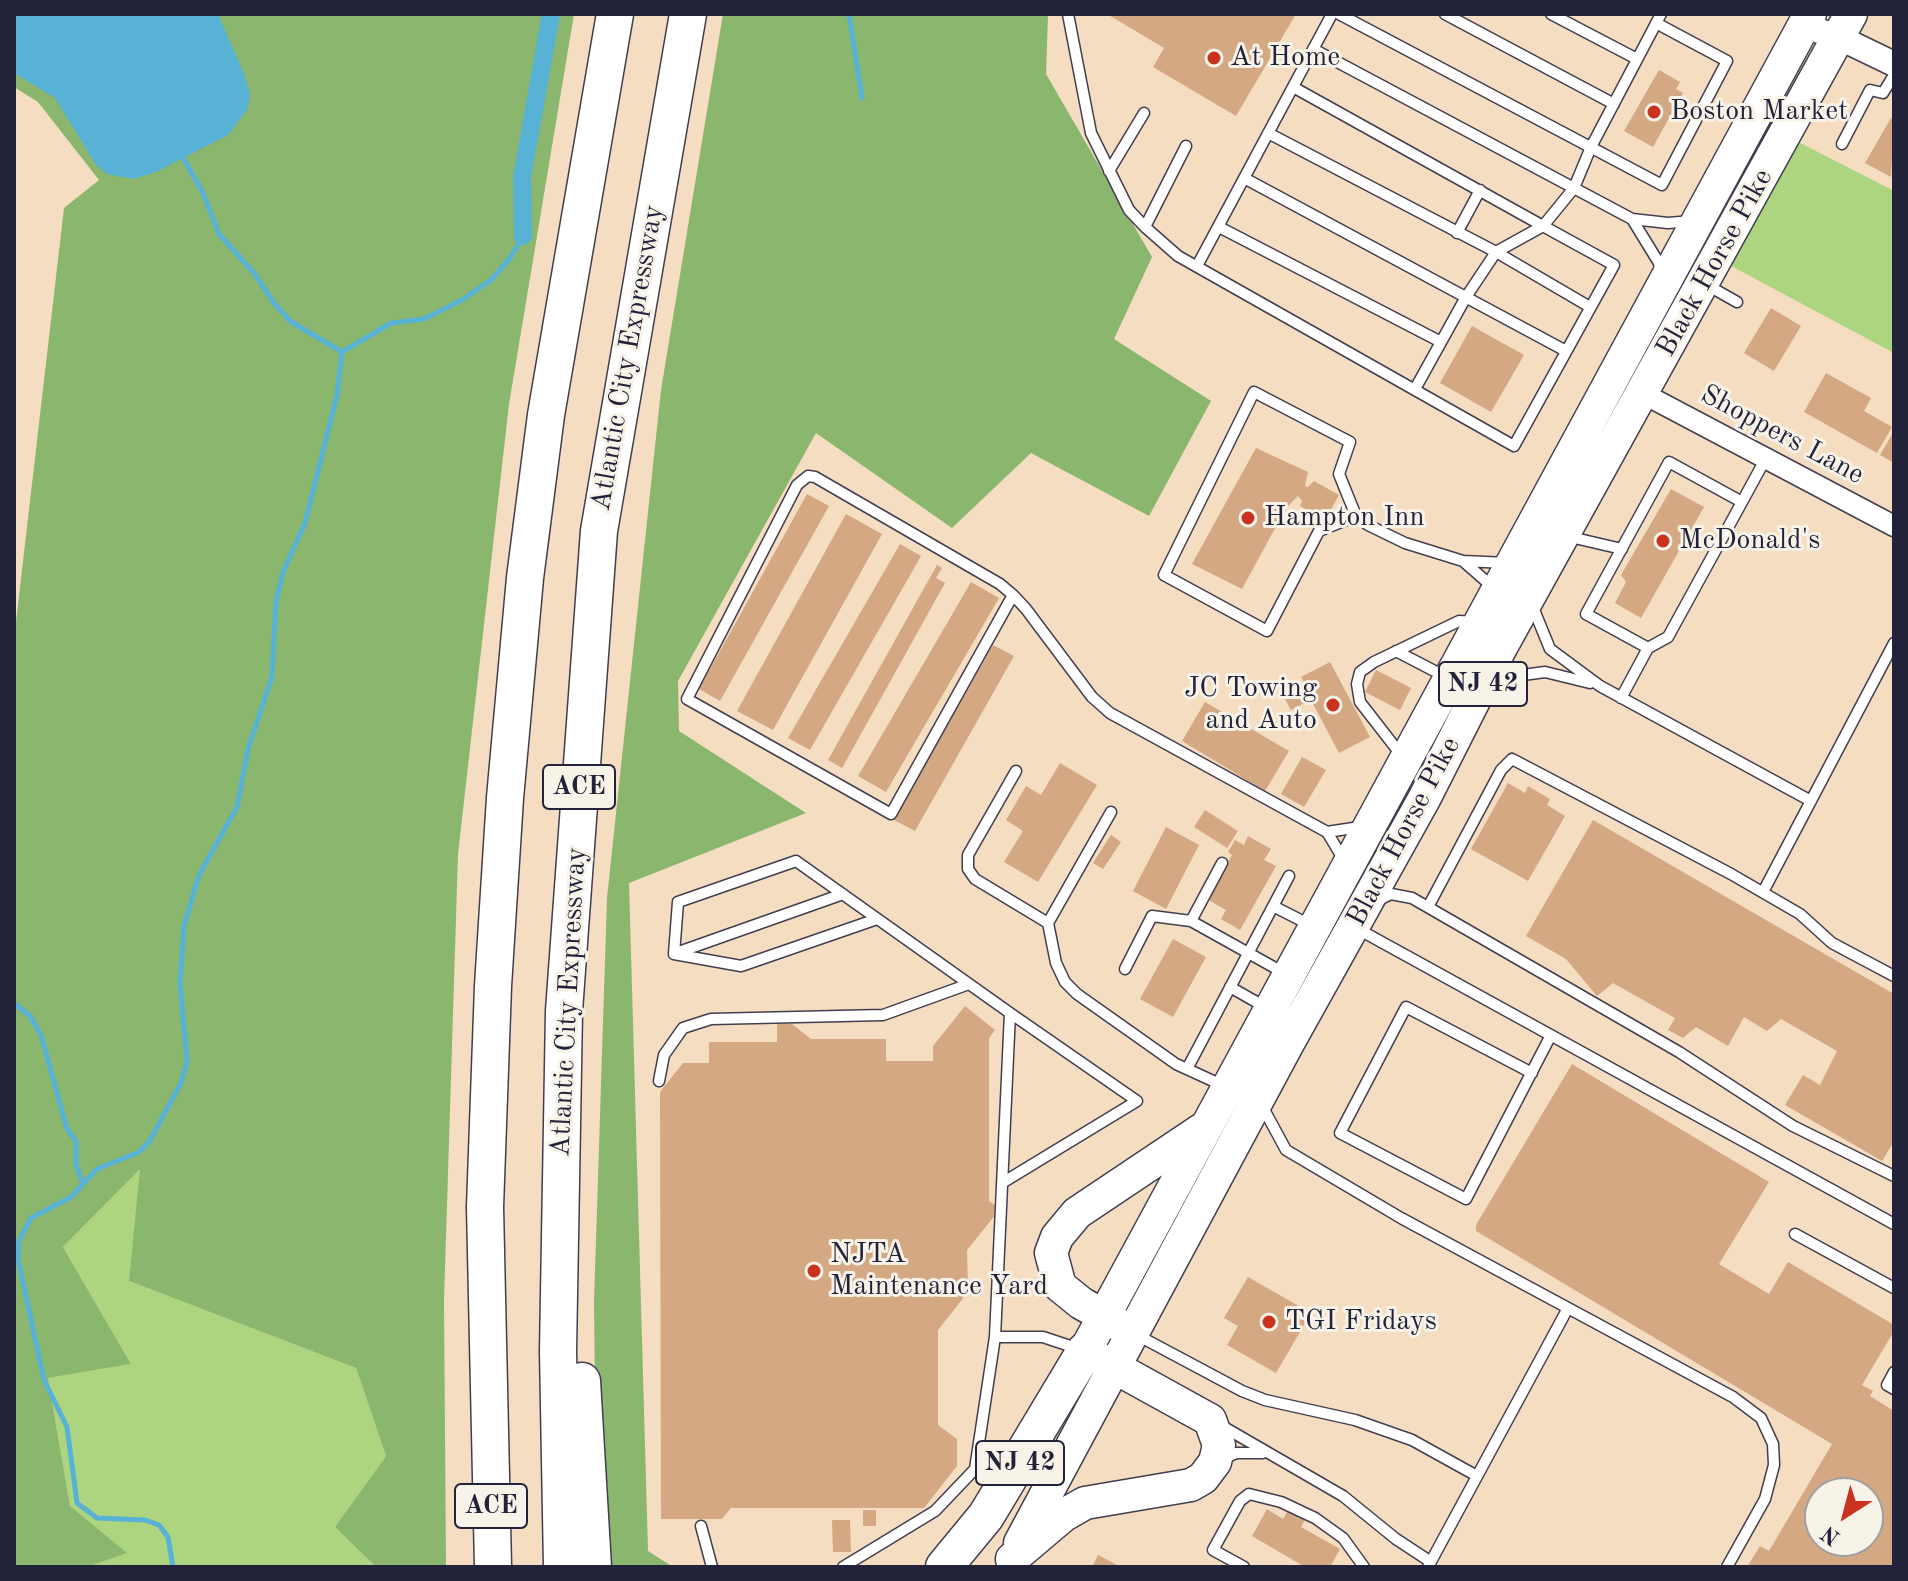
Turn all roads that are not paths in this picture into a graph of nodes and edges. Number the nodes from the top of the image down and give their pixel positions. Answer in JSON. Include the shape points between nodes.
{"nodes":[{"id":1,"x":615,"y":14,"type":"edge"},
{"id":2,"x":688,"y":14,"type":"edge"},
{"id":3,"x":1068,"y":14,"type":"edge"},
{"id":4,"x":1332,"y":14,"type":"edge"},
{"id":5,"x":1339,"y":14,"type":"edge"},
{"id":6,"x":1445,"y":14,"type":"edge"},
{"id":7,"x":1551,"y":14,"type":"edge"},
{"id":8,"x":1800,"y":18,"type":"edge"},
{"id":9,"x":1658,"y":19,"type":"edge"},
{"id":10,"x":1844,"y":26,"type":"edge"},
{"id":11,"x":1313,"y":49,"type":"junction"},
{"id":12,"x":1637,"y":59,"type":"junction"},
{"id":13,"x":1894,"y":64,"type":"edge"},
{"id":14,"x":1894,"y":75,"type":"edge"},
{"id":15,"x":1293,"y":87,"type":"junction"},
{"id":16,"x":1614,"y":104,"type":"junction"},
{"id":17,"x":1144,"y":113,"type":"dead end"},
{"id":18,"x":1268,"y":133,"type":"junction"},
{"id":19,"x":1842,"y":144,"type":"dead end"},
{"id":20,"x":1186,"y":146,"type":"dead end"},
{"id":21,"x":1591,"y":147,"type":"junction"},
{"id":22,"x":1109,"y":171,"type":"junction"},
{"id":23,"x":1244,"y":178,"type":"junction"},
{"id":24,"x":1574,"y":188,"type":"junction"},
{"id":25,"x":1480,"y":190,"type":"junction"},
{"id":26,"x":1632,"y":219,"type":"junction"},
{"id":27,"x":1696,"y":221,"type":"junction"},
{"id":28,"x":1543,"y":226,"type":"junction"},
{"id":29,"x":1145,"y":227,"type":"junction"},
{"id":30,"x":1219,"y":227,"type":"junction"},
{"id":31,"x":1457,"y":233,"type":"junction"},
{"id":32,"x":1496,"y":252,"type":"junction"},
{"id":33,"x":1197,"y":266,"type":"junction"},
{"id":34,"x":1663,"y":283,"type":"junction"},
{"id":35,"x":1704,"y":284,"type":"junction"},
{"id":36,"x":1466,"y":297,"type":"junction"},
{"id":37,"x":1737,"y":302,"type":"dead end"},
{"id":38,"x":1590,"y":307,"type":"junction"},
{"id":39,"x":1441,"y":342,"type":"junction"},
{"id":40,"x":1566,"y":351,"type":"junction"},
{"id":41,"x":1415,"y":389,"type":"junction"},
{"id":42,"x":1644,"y":394,"type":"junction"},
{"id":43,"x":1766,"y":458,"type":"junction"},
{"id":44,"x":1742,"y":502,"type":"junction"},
{"id":45,"x":1356,"y":516,"type":"junction"},
{"id":46,"x":1894,"y":526,"type":"edge"},
{"id":47,"x":1564,"y":536,"type":"junction"},
{"id":48,"x":1622,"y":549,"type":"junction"},
{"id":49,"x":1463,"y":561,"type":"junction"},
{"id":50,"x":1514,"y":563,"type":"junction"},
{"id":51,"x":1514,"y":594,"type":"junction"},
{"id":52,"x":1013,"y":595,"type":"junction"},
{"id":53,"x":1482,"y":622,"type":"junction"},
{"id":54,"x":1894,"y":643,"type":"edge"},
{"id":55,"x":1648,"y":648,"type":"junction"},
{"id":56,"x":1396,"y":651,"type":"junction"},
{"id":57,"x":1451,"y":679,"type":"junction"},
{"id":58,"x":1484,"y":681,"type":"junction"},
{"id":59,"x":1600,"y":686,"type":"junction"},
{"id":60,"x":1621,"y":698,"type":"junction"},
{"id":61,"x":1406,"y":760,"type":"junction"},
{"id":62,"x":1016,"y":771,"type":"dead end"},
{"id":63,"x":1811,"y":801,"type":"junction"},
{"id":64,"x":1111,"y":812,"type":"dead end"},
{"id":65,"x":1370,"y":826,"type":"junction"},
{"id":66,"x":1327,"y":832,"type":"junction"},
{"id":67,"x":1222,"y":863,"type":"dead end"},
{"id":68,"x":1347,"y":866,"type":"junction"},
{"id":69,"x":1289,"y":876,"type":"dead end"},
{"id":70,"x":1763,"y":892,"type":"junction"},
{"id":71,"x":843,"y":894,"type":"junction"},
{"id":72,"x":1273,"y":906,"type":"junction"},
{"id":73,"x":1428,"y":907,"type":"junction"},
{"id":74,"x":1358,"y":917,"type":"junction"},
{"id":75,"x":877,"y":919,"type":"junction"},
{"id":76,"x":1191,"y":921,"type":"junction"},
{"id":77,"x":1048,"y":923,"type":"junction"},
{"id":78,"x":1314,"y":927,"type":"junction"},
{"id":79,"x":1248,"y":953,"type":"junction"},
{"id":80,"x":674,"y":954,"type":"junction"},
{"id":81,"x":1125,"y":969,"type":"dead end"},
{"id":82,"x":1287,"y":975,"type":"junction"},
{"id":83,"x":1894,"y":976,"type":"edge"},
{"id":84,"x":969,"y":984,"type":"junction"},
{"id":85,"x":1230,"y":987,"type":"junction"},
{"id":86,"x":1269,"y":1009,"type":"junction"},
{"id":87,"x":564,"y":1011,"type":"junction"},
{"id":88,"x":1010,"y":1013,"type":"junction"},
{"id":89,"x":1551,"y":1035,"type":"junction"},
{"id":90,"x":1187,"y":1069,"type":"junction"},
{"id":91,"x":1532,"y":1073,"type":"junction"},
{"id":92,"x":659,"y":1081,"type":"dead end"},
{"id":93,"x":1226,"y":1087,"type":"junction"},
{"id":94,"x":1259,"y":1099,"type":"junction"},
{"id":95,"x":1204,"y":1129,"type":"junction"},
{"id":96,"x":1894,"y":1176,"type":"edge"},
{"id":97,"x":1002,"y":1183,"type":"junction"},
{"id":98,"x":1894,"y":1224,"type":"edge"},
{"id":99,"x":1795,"y":1234,"type":"dead end"},
{"id":100,"x":1894,"y":1288,"type":"edge"},
{"id":101,"x":1568,"y":1308,"type":"junction"},
{"id":102,"x":1104,"y":1317,"type":"junction"},
{"id":103,"x":1132,"y":1332,"type":"junction"},
{"id":104,"x":995,"y":1337,"type":"junction"},
{"id":105,"x":1099,"y":1359,"type":"junction"},
{"id":106,"x":1894,"y":1372,"type":"edge"},
{"id":107,"x":1894,"y":1389,"type":"edge"},
{"id":108,"x":1210,"y":1420,"type":"junction"},
{"id":109,"x":490,"y":1445,"type":"junction"},
{"id":110,"x":1274,"y":1455,"type":"junction"},
{"id":111,"x":1215,"y":1462,"type":"junction"},
{"id":112,"x":1477,"y":1476,"type":"junction"},
{"id":113,"x":701,"y":1526,"type":"dead end"},
{"id":114,"x":1009,"y":1563,"type":"edge"},
{"id":115,"x":1430,"y":1564,"type":"edge"},
{"id":116,"x":481,"y":1567,"type":"edge"},
{"id":117,"x":493,"y":1567,"type":"edge"},
{"id":118,"x":562,"y":1567,"type":"edge"},
{"id":119,"x":593,"y":1567,"type":"edge"},
{"id":120,"x":712,"y":1567,"type":"edge"},
{"id":121,"x":843,"y":1567,"type":"edge"},
{"id":122,"x":944,"y":1567,"type":"edge"},
{"id":123,"x":1244,"y":1567,"type":"edge"},
{"id":124,"x":1364,"y":1567,"type":"edge"},
{"id":125,"x":1727,"y":1567,"type":"edge"}],
"edges":[{"from":1,"to":109,"type":"highway","number":"ACE","via":[[546,415],[515,674],[488,1083]]},
{"from":2,"to":87,"type":"highway","name":"Atlantic City Expressway","number":"ACE","via":[[599,531]]},
{"from":3,"to":22,"type":"lane","via":[[1085,112]]},
{"from":4,"to":11,"type":"lane"},
{"from":5,"to":21,"type":"lane"},
{"from":6,"to":16,"type":"lane"},
{"from":7,"to":12,"type":"lane"},
{"from":8,"to":10,"type":"street"},
{"from":8,"to":27,"type":"highway","name":"Black Horse Pike","number":"NJ 42"},
{"from":9,"to":12,"type":"lane"},
{"from":9,"to":21,"type":"lane","via":[[1727,61],[1662,185]]},
{"from":10,"to":13,"type":"street"},
{"from":10,"to":35,"type":"highway","name":"Black Horse Pike","number":"NJ 42"},
{"from":11,"to":15,"type":"lane"},
{"from":11,"to":24,"type":"lane"},
{"from":12,"to":16,"type":"lane"},
{"from":14,"to":19,"type":"lane","via":[[1883,93],[1870,90]]},
{"from":15,"to":18,"type":"lane"},
{"from":15,"to":25,"type":"lane"},
{"from":16,"to":21,"type":"lane"},
{"from":17,"to":22,"type":"lane"},
{"from":18,"to":23,"type":"lane"},
{"from":18,"to":31,"type":"lane"},
{"from":20,"to":29,"type":"lane"},
{"from":21,"to":24,"type":"lane"},
{"from":22,"to":29,"type":"lane","via":[[1129,210]]},
{"from":23,"to":30,"type":"lane"},
{"from":23,"to":36,"type":"lane"},
{"from":24,"to":26,"type":"lane"},
{"from":24,"to":28,"type":"lane"},
{"from":25,"to":28,"type":"lane"},
{"from":25,"to":31,"type":"lane"},
{"from":26,"to":27,"type":"lane"},
{"from":26,"to":34,"type":"lane","via":[[1659,263]]},
{"from":27,"to":34,"type":"highway","name":"Black Horse Pike","number":"NJ 42"},
{"from":28,"to":32,"type":"lane"},
{"from":28,"to":38,"type":"lane","via":[[1614,265]]},
{"from":29,"to":33,"type":"lane"},
{"from":30,"to":33,"type":"lane"},
{"from":30,"to":39,"type":"lane"},
{"from":31,"to":32,"type":"lane"},
{"from":32,"to":36,"type":"lane"},
{"from":32,"to":38,"type":"lane"},
{"from":33,"to":41,"type":"lane"},
{"from":34,"to":50,"type":"highway","name":"Black Horse Pike","number":"NJ 42"},
{"from":35,"to":37,"type":"lane"},
{"from":35,"to":42,"type":"highway","name":"Black Horse Pike","number":"NJ 42"},
{"from":36,"to":39,"type":"lane"},
{"from":36,"to":40,"type":"lane"},
{"from":38,"to":40,"type":"lane"},
{"from":39,"to":41,"type":"lane"},
{"from":40,"to":41,"type":"lane","via":[[1514,446]]},
{"from":42,"to":43,"type":"street","name":"Shoppers Lane"},
{"from":42,"to":47,"type":"highway","name":"Black Horse Pike","number":"NJ 42"},
{"from":43,"to":44,"type":"lane"},
{"from":43,"to":46,"type":"street","name":"Shoppers Lane"},
{"from":44,"to":48,"type":"lane","via":[[1669,462]]},
{"from":44,"to":55,"type":"lane","via":[[1668,637]]},
{"from":45,"to":45,"type":"lane","via":[[1339,474],[1350,442],[1254,392],[1164,575],[1267,631],[1319,531]]},
{"from":45,"to":49,"type":"lane","via":[[1405,543]]},
{"from":47,"to":48,"type":"lane"},
{"from":47,"to":51,"type":"highway","name":"Black Horse Pike","number":"NJ 42"},
{"from":48,"to":55,"type":"lane","via":[[1586,614]]},
{"from":49,"to":50,"type":"lane"},
{"from":49,"to":51,"type":"lane"},
{"from":50,"to":51,"type":"highway","name":"Black Horse Pike","number":"NJ 42"},
{"from":51,"to":53,"type":"highway","name":"Black Horse Pike","number":"NJ 42"},
{"from":51,"to":58,"type":"highway","name":"Black Horse Pike","number":"NJ 42"},
{"from":51,"to":59,"type":"lane","via":[[1550,649]]},
{"from":52,"to":52,"type":"lane","via":[[808,476],[797,485],[687,699],[891,814]]},
{"from":52,"to":66,"type":"lane","via":[[1110,713]]},
{"from":53,"to":56,"type":"lane","via":[[1459,621]]},
{"from":53,"to":57,"type":"highway","name":"Black Horse Pike","number":"NJ 42"},
{"from":54,"to":63,"type":"lane"},
{"from":55,"to":60,"type":"lane"},
{"from":56,"to":57,"type":"lane"},
{"from":56,"to":61,"type":"lane","via":[[1360,672],[1357,684],[1360,702]]},
{"from":57,"to":61,"type":"highway","name":"Black Horse Pike","number":"NJ 42"},
{"from":58,"to":59,"type":"lane","via":[[1545,672]]},
{"from":58,"to":74,"type":"highway","name":"Black Horse Pike","number":"NJ 42"},
{"from":59,"to":60,"type":"lane"},
{"from":60,"to":63,"type":"lane"},
{"from":61,"to":65,"type":"highway","name":"Black Horse Pike","number":"NJ 42"},
{"from":62,"to":77,"type":"lane","via":[[968,855],[968,869],[975,879]]},
{"from":63,"to":70,"type":"lane"},
{"from":64,"to":77,"type":"lane"},
{"from":65,"to":66,"type":"lane"},
{"from":65,"to":68,"type":"highway","name":"Black Horse Pike","number":"NJ 42"},
{"from":66,"to":68,"type":"lane"},
{"from":67,"to":76,"type":"lane"},
{"from":68,"to":78,"type":"highway","name":"Black Horse Pike","number":"NJ 42"},
{"from":69,"to":72,"type":"lane"},
{"from":70,"to":73,"type":"lane","via":[[1512,759],[1501,770]]},
{"from":70,"to":83,"type":"lane","via":[[1800,914],[1832,943]]},
{"from":71,"to":75,"type":"lane"},
{"from":71,"to":80,"type":"lane"},
{"from":71,"to":80,"type":"lane","via":[[796,861],[678,902]]},
{"from":72,"to":78,"type":"lane"},
{"from":72,"to":79,"type":"lane"},
{"from":73,"to":74,"type":"lane","via":[[1391,894]]},
{"from":73,"to":96,"type":"lane","via":[[1679,1052],[1793,1126]]},
{"from":74,"to":89,"type":"lane"},
{"from":74,"to":94,"type":"highway","name":"Black Horse Pike","number":"NJ 42"},
{"from":75,"to":80,"type":"lane","via":[[741,966]]},
{"from":75,"to":84,"type":"lane"},
{"from":76,"to":79,"type":"lane"},
{"from":76,"to":81,"type":"lane","via":[[1152,916]]},
{"from":77,"to":90,"type":"lane","via":[[1049,942],[1065,982]]},
{"from":78,"to":82,"type":"highway","name":"Black Horse Pike","number":"NJ 42"},
{"from":79,"to":82,"type":"lane"},
{"from":79,"to":85,"type":"lane"},
{"from":82,"to":86,"type":"highway","name":"Black Horse Pike","number":"NJ 42"},
{"from":84,"to":88,"type":"lane"},
{"from":84,"to":92,"type":"lane","via":[[883,1015],[711,1019],[683,1028],[664,1055]]},
{"from":85,"to":86,"type":"lane"},
{"from":85,"to":90,"type":"lane"},
{"from":86,"to":93,"type":"highway","name":"Black Horse Pike","number":"NJ 42"},
{"from":87,"to":118,"type":"highway","name":"Atlantic City Expressway","number":"ACE","via":[[558,1351]]},
{"from":87,"to":119,"type":"highway"},
{"from":88,"to":97,"type":"lane"},
{"from":88,"to":97,"type":"lane","via":[[1137,1101]]},
{"from":89,"to":91,"type":"lane"},
{"from":89,"to":98,"type":"lane"},
{"from":90,"to":93,"type":"lane"},
{"from":91,"to":91,"type":"lane","via":[[1466,1199],[1340,1133],[1406,1007]]},
{"from":93,"to":95,"type":"highway","name":"Black Horse Pike","number":"NJ 42"},
{"from":94,"to":101,"type":"lane","via":[[1286,1150]]},
{"from":94,"to":103,"type":"highway","name":"Black Horse Pike","number":"NJ 42"},
{"from":95,"to":102,"type":"highway","name":"Black Horse Pike","number":"NJ 42"},
{"from":95,"to":102,"type":"highway","via":[[1086,1206],[1057,1237],[1051,1253],[1060,1286]]},
{"from":97,"to":104,"type":"lane"},
{"from":99,"to":100,"type":"lane"},
{"from":101,"to":112,"type":"lane"},
{"from":101,"to":125,"type":"lane","via":[[1733,1397],[1761,1418],[1773,1444],[1774,1465],[1765,1499]]},
{"from":102,"to":103,"type":"highway"},
{"from":102,"to":105,"type":"highway","name":"Black Horse Pike","number":"NJ 42"},
{"from":103,"to":105,"type":"highway","name":"Black Horse Pike","number":"NJ 42"},
{"from":103,"to":112,"type":"lane","via":[[1242,1391],[1412,1440]]},
{"from":104,"to":105,"type":"lane","via":[[1043,1337]]},
{"from":104,"to":121,"type":"lane","via":[[975,1469],[935,1511]]},
{"from":105,"to":108,"type":"highway"},
{"from":105,"to":114,"type":"highway","name":"Black Horse Pike","number":"NJ 42"},
{"from":105,"to":122,"type":"highway","number":"NJ 42"},
{"from":106,"to":107,"type":"lane","via":[[1887,1385]]},
{"from":108,"to":110,"type":"lane"},
{"from":108,"to":111,"type":"highway","via":[[1219,1445]]},
{"from":109,"to":116,"type":"highway"},
{"from":109,"to":117,"type":"highway","number":"ACE"},
{"from":110,"to":111,"type":"lane","via":[[1245,1452]]},
{"from":110,"to":115,"type":"lane","via":[[1343,1496]]},
{"from":111,"to":114,"type":"highway","via":[[1191,1485],[1085,1503]]},
{"from":112,"to":115,"type":"lane"},
{"from":113,"to":120,"type":"lane"},
{"from":123,"to":124,"type":"lane","via":[[1213,1550],[1249,1494],[1315,1518],[1343,1538]]}]}
